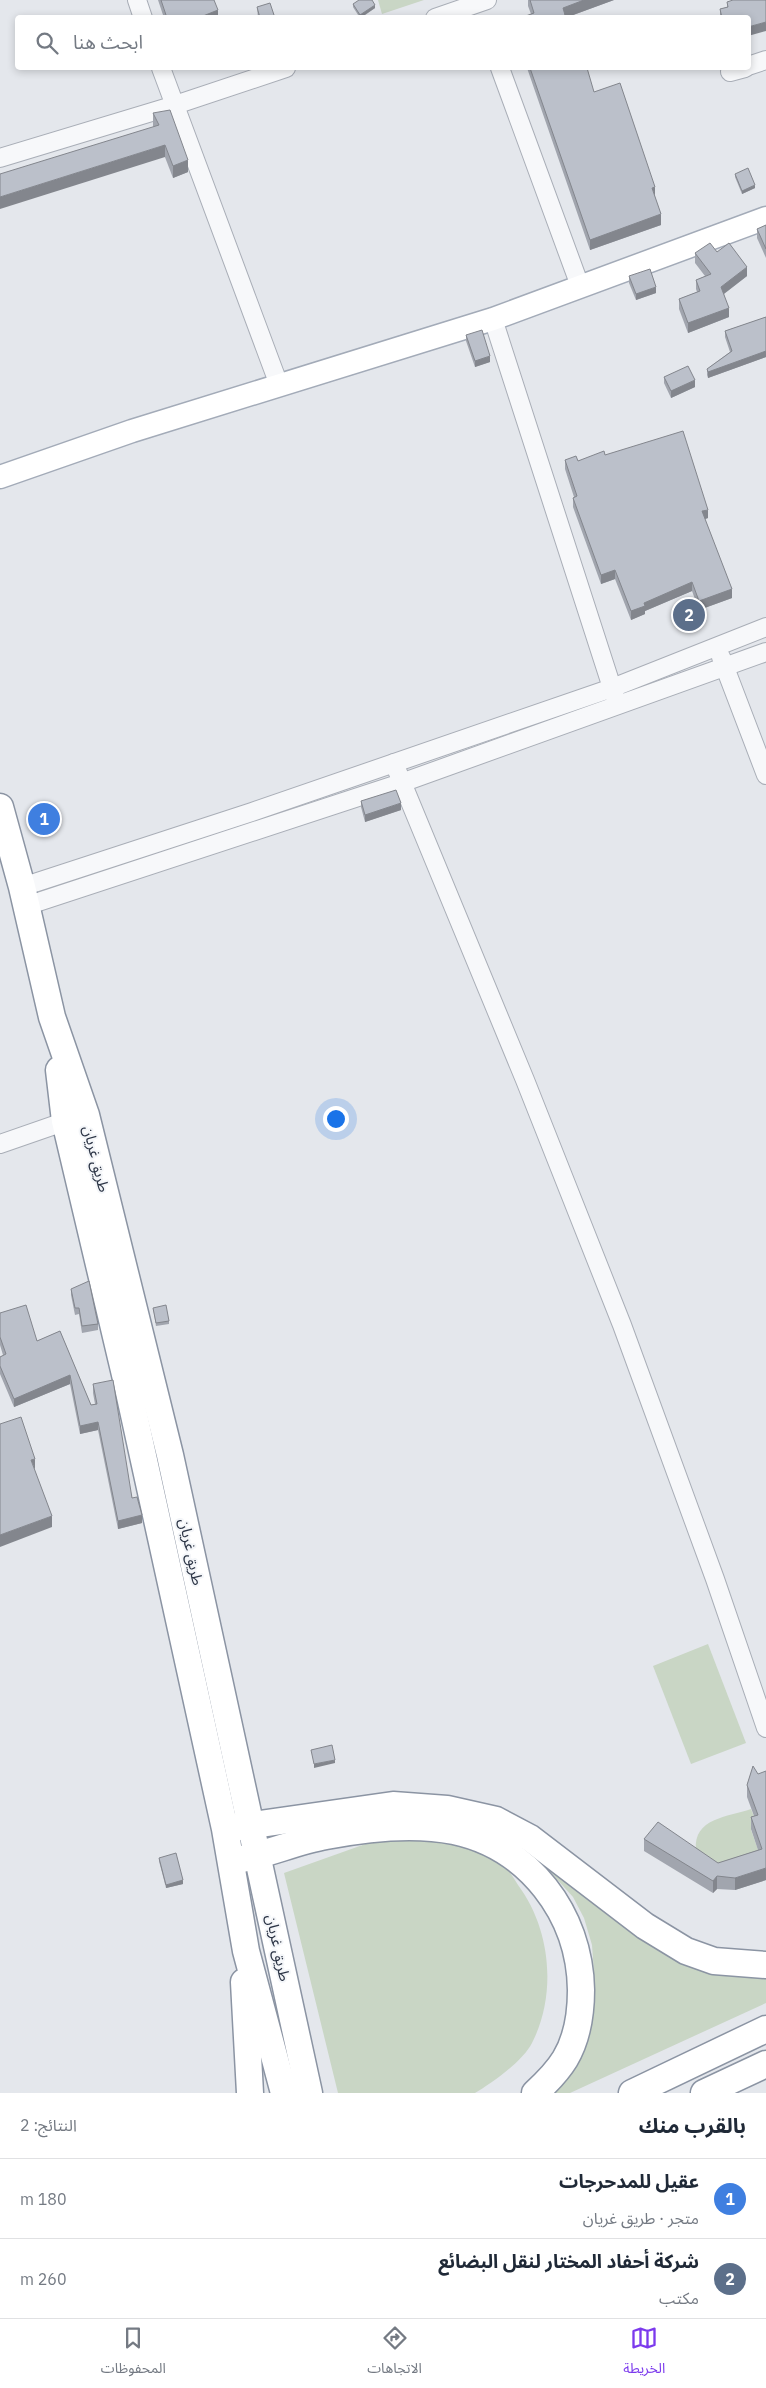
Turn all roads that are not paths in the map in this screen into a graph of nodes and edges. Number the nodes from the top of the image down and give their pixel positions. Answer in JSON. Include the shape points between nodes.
{"nodes":[{"id":1,"x":137,"y":0,"type":"edge"},
{"id":2,"x":480,"y":5,"type":"edge"},
{"id":3,"x":142,"y":15,"type":"edge"},
{"id":4,"x":445,"y":15,"type":"edge"},
{"id":5,"x":766,"y":60,"type":"edge"},
{"id":6,"x":751,"y":65,"type":"edge"},
{"id":7,"x":162,"y":70,"type":"edge"},
{"id":8,"x":280,"y":70,"type":"edge"},
{"id":9,"x":501,"y":70,"type":"edge"},
{"id":10,"x":175,"y":105,"type":"junction"},
{"id":11,"x":0,"y":158,"type":"edge"},
{"id":12,"x":766,"y":218,"type":"edge"},
{"id":13,"x":580,"y":286,"type":"junction"},
{"id":14,"x":493,"y":319,"type":"junction"},
{"id":15,"x":279,"y":385,"type":"junction"},
{"id":16,"x":0,"y":477,"type":"edge"},
{"id":17,"x":766,"y":627,"type":"edge"},
{"id":18,"x":717,"y":647,"type":"junction"},
{"id":19,"x":766,"y":652,"type":"edge"},
{"id":20,"x":725,"y":667,"type":"junction"},
{"id":21,"x":612,"y":688,"type":"junction"},
{"id":22,"x":618,"y":705,"type":"junction"},
{"id":23,"x":394,"y":763,"type":"junction"},
{"id":24,"x":766,"y":775,"type":"edge"},
{"id":25,"x":404,"y":782,"type":"junction"},
{"id":26,"x":0,"y":807,"type":"edge"},
{"id":27,"x":24,"y":897,"type":"junction"},
{"id":28,"x":75,"y":1118,"type":"junction"},
{"id":29,"x":0,"y":1144,"type":"edge"},
{"id":30,"x":766,"y":1728,"type":"edge"},
{"id":31,"x":251,"y":1826,"type":"junction"},
{"id":32,"x":225,"y":1829,"type":"junction"},
{"id":33,"x":258,"y":1856,"type":"junction"},
{"id":34,"x":232,"y":1862,"type":"junction"},
{"id":35,"x":246,"y":1951,"type":"junction"},
{"id":36,"x":766,"y":1965,"type":"edge"},
{"id":37,"x":766,"y":2029,"type":"edge"},
{"id":38,"x":766,"y":2064,"type":"edge"},
{"id":39,"x":250,"y":2093,"type":"edge"},
{"id":40,"x":284,"y":2093,"type":"edge"},
{"id":41,"x":309,"y":2093,"type":"edge"},
{"id":42,"x":535,"y":2093,"type":"edge"},
{"id":43,"x":632,"y":2093,"type":"edge"},
{"id":44,"x":704,"y":2093,"type":"edge"}],
"edges":[{"from":1,"to":3,"type":"street"},
{"from":2,"to":4,"type":"street"},
{"from":5,"to":6,"type":"street"},
{"from":7,"to":10,"type":"street"},
{"from":8,"to":10,"type":"street"},
{"from":9,"to":13,"type":"street"},
{"from":10,"to":11,"type":"street"},
{"from":10,"to":15,"type":"street"},
{"from":12,"to":13,"type":"main road"},
{"from":13,"to":14,"type":"main road"},
{"from":14,"to":15,"type":"main road"},
{"from":14,"to":21,"type":"street"},
{"from":15,"to":16,"type":"main road"},
{"from":17,"to":18,"type":"street"},
{"from":18,"to":20,"type":"street"},
{"from":18,"to":21,"type":"street"},
{"from":19,"to":20,"type":"street"},
{"from":20,"to":22,"type":"street"},
{"from":20,"to":24,"type":"street"},
{"from":21,"to":22,"type":"street"},
{"from":21,"to":23,"type":"street"},
{"from":22,"to":25,"type":"street"},
{"from":23,"to":25,"type":"street"},
{"from":23,"to":27,"type":"street"},
{"from":25,"to":27,"type":"street"},
{"from":25,"to":30,"type":"street","via":[[622,1325]]},
{"from":26,"to":27,"type":"highway","name":"طريق غريان"},
{"from":27,"to":28,"type":"highway","name":"طريق غريان"},
{"from":28,"to":29,"type":"street"},
{"from":28,"to":31,"type":"highway","name":"طريق غريان","via":[[170,1455]]},
{"from":28,"to":32,"type":"highway","name":"طريق غريان","via":[[127,1383]]},
{"from":31,"to":32,"type":"highway"},
{"from":31,"to":33,"type":"highway","name":"طريق غريان"},
{"from":31,"to":36,"type":"highway","via":[[393,1805],[447,1809],[496,1820],[530,1838],[645,1926],[686,1951],[714,1961]]},
{"from":32,"to":34,"type":"highway","name":"طريق غريان"},
{"from":33,"to":34,"type":"highway"},
{"from":33,"to":41,"type":"highway","name":"طريق غريان"},
{"from":33,"to":42,"type":"highway","via":[[326,1836],[401,1827],[453,1831],[475,1837],[510,1854],[537,1876],[567,1920],[581,1974],[581,2003],[578,2026],[566,2058]]},
{"from":34,"to":35,"type":"highway","name":"طريق غريان"},
{"from":35,"to":39,"type":"highway","via":[[243,1990]]},
{"from":35,"to":40,"type":"highway","name":"طريق غريان"},
{"from":37,"to":43,"type":"highway"},
{"from":38,"to":44,"type":"highway"}]}
